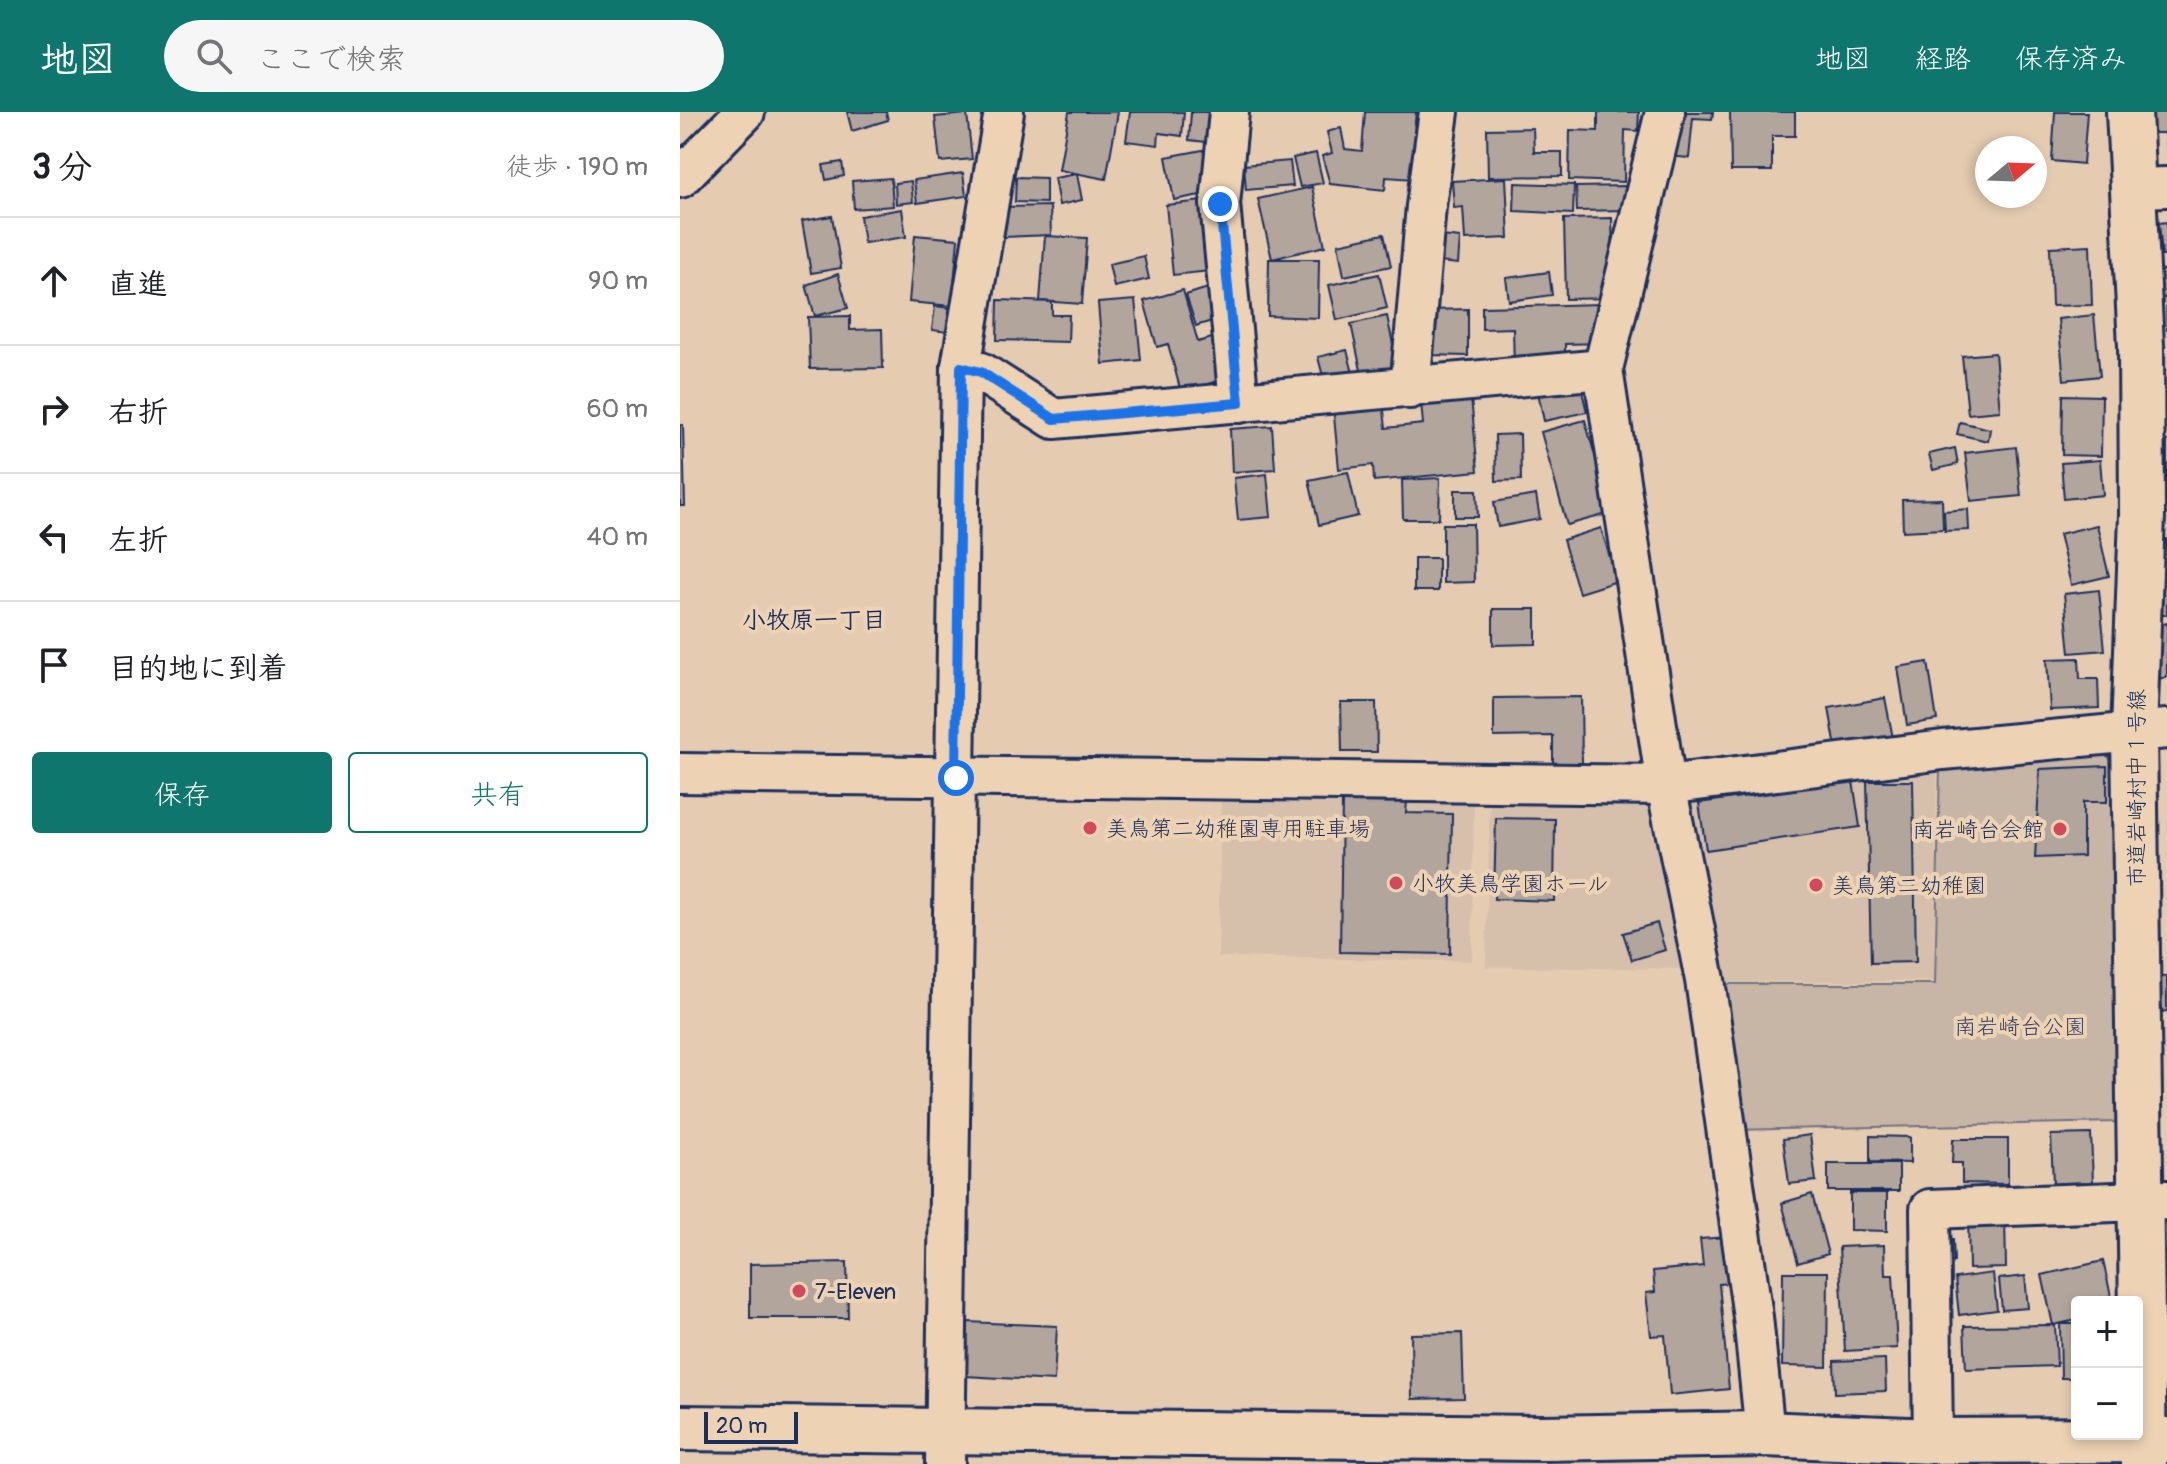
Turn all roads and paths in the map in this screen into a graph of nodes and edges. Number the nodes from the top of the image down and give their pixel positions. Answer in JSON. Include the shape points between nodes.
{"nodes":[{"id":1,"x":745,"y":112,"type":"edge"},
{"id":2,"x":1004,"y":112,"type":"edge"},
{"id":3,"x":1229,"y":112,"type":"edge"},
{"id":4,"x":1439,"y":112,"type":"edge"},
{"id":5,"x":1665,"y":112,"type":"edge"},
{"id":6,"x":2129,"y":112,"type":"edge"},
{"id":7,"x":680,"y":178,"type":"edge"},
{"id":8,"x":2151,"y":188,"type":"edge"},
{"id":9,"x":2154,"y":346,"type":"edge"},
{"id":10,"x":961,"y":367,"type":"junction"},
{"id":11,"x":1603,"y":369,"type":"junction"},
{"id":12,"x":1410,"y":389,"type":"junction"},
{"id":13,"x":1239,"y":403,"type":"junction"},
{"id":14,"x":2155,"y":515,"type":"edge"},
{"id":15,"x":2150,"y":731,"type":"edge"},
{"id":16,"x":680,"y":773,"type":"edge"},
{"id":17,"x":956,"y":778,"type":"junction"},
{"id":18,"x":1666,"y":785,"type":"junction"},
{"id":19,"x":2154,"y":1200,"type":"edge"},
{"id":20,"x":680,"y":1428,"type":"edge"},
{"id":21,"x":1765,"y":1434,"type":"junction"},
{"id":22,"x":1933,"y":1441,"type":"junction"},
{"id":23,"x":946,"y":1448,"type":"edge"},
{"id":24,"x":2151,"y":1448,"type":"edge"}],
"edges":[{"from":1,"to":7,"type":"street"},
{"from":2,"to":10,"type":"street"},
{"from":3,"to":13,"type":"street","via":[[1220,204]]},
{"from":4,"to":12,"type":"street"},
{"from":5,"to":11,"type":"street"},
{"from":6,"to":8,"type":"street","name":"市道岩崎村中１号線"},
{"from":8,"to":9,"type":"street","name":"市道岩崎村中１号線"},
{"from":9,"to":14,"type":"street","name":"市道岩崎村中１号線"},
{"from":10,"to":13,"type":"street","via":[[981,372],[1054,419]]},
{"from":10,"to":17,"type":"street"},
{"from":11,"to":12,"type":"street"},
{"from":11,"to":18,"type":"street"},
{"from":12,"to":13,"type":"street"},
{"from":14,"to":15,"type":"street","name":"市道岩崎村中１号線"},
{"from":15,"to":18,"type":"street","via":[[1943,750]]},
{"from":15,"to":19,"type":"street","name":"市道岩崎村中１号線"},
{"from":16,"to":17,"type":"street"},
{"from":17,"to":18,"type":"street"},
{"from":17,"to":23,"type":"street"},
{"from":18,"to":21,"type":"street","via":[[1705,980]]},
{"from":19,"to":22,"type":"street","via":[[1930,1209]]},
{"from":19,"to":24,"type":"street","name":"市道岩崎村中１号線"},
{"from":20,"to":23,"type":"street"},
{"from":21,"to":22,"type":"street"},
{"from":21,"to":23,"type":"street"},
{"from":22,"to":24,"type":"street"}]}
